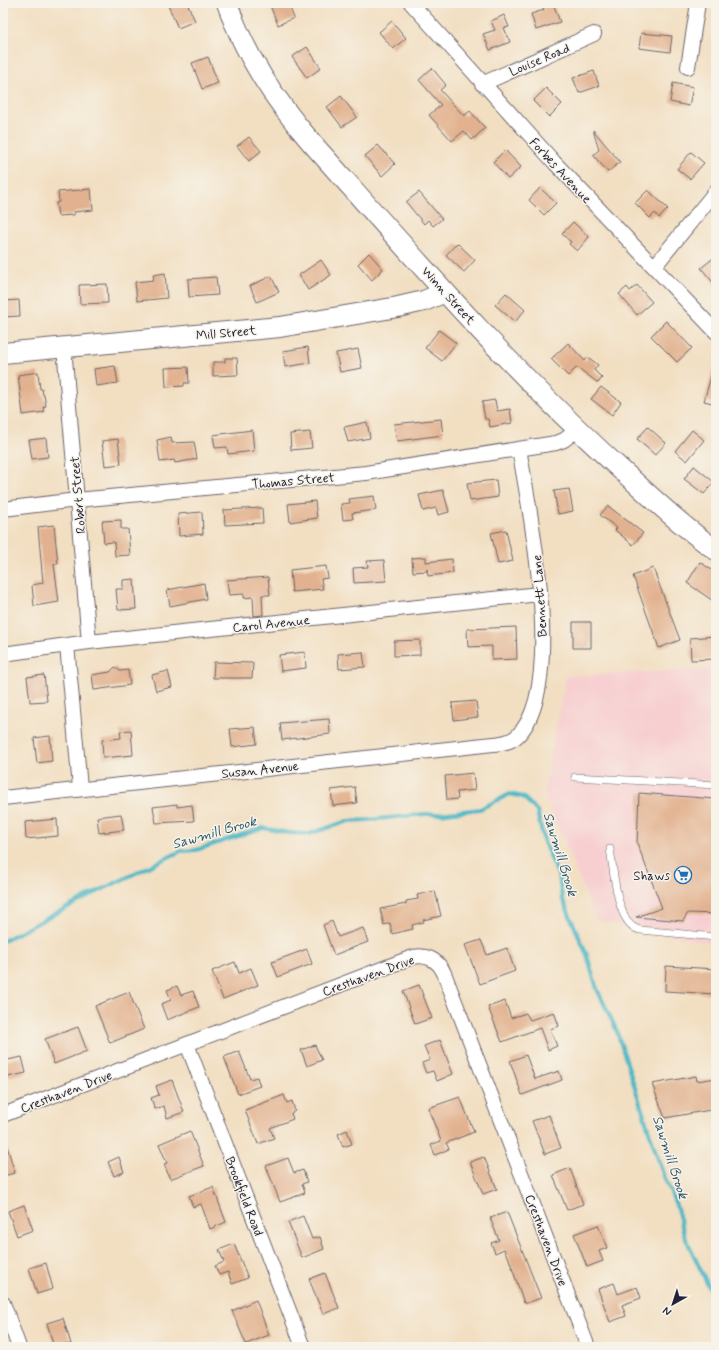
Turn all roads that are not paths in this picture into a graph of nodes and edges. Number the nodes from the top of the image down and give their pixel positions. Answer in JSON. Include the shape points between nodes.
{"nodes":[{"id":1,"x":228,"y":3,"type":"edge"},
{"id":2,"x":411,"y":3,"type":"edge"},
{"id":3,"x":698,"y":3,"type":"edge"},
{"id":4,"x":594,"y":34,"type":"dead end"},
{"id":5,"x":688,"y":67,"type":"dead end"},
{"id":6,"x":482,"y":84,"type":"junction"},
{"id":7,"x":716,"y":191,"type":"edge"},
{"id":8,"x":654,"y":267,"type":"junction"},
{"id":9,"x":445,"y":292,"type":"junction"},
{"id":10,"x":716,"y":332,"type":"edge"},
{"id":11,"x":64,"y":347,"type":"junction"},
{"id":12,"x":3,"y":353,"type":"edge"},
{"id":13,"x":577,"y":430,"type":"junction"},
{"id":14,"x":518,"y":449,"type":"junction"},
{"id":15,"x":77,"y":500,"type":"junction"},
{"id":16,"x":3,"y":509,"type":"edge"},
{"id":17,"x":716,"y":550,"type":"edge"},
{"id":18,"x":539,"y":594,"type":"junction"},
{"id":19,"x":89,"y":642,"type":"junction"},
{"id":20,"x":67,"y":645,"type":"junction"},
{"id":21,"x":3,"y":654,"type":"edge"},
{"id":22,"x":516,"y":738,"type":"joint"},
{"id":23,"x":575,"y":777,"type":"dead end"},
{"id":24,"x":716,"y":785,"type":"edge"},
{"id":25,"x":80,"y":788,"type":"junction"},
{"id":26,"x":3,"y":798,"type":"edge"},
{"id":27,"x":610,"y":849,"type":"dead end"},
{"id":28,"x":716,"y":938,"type":"edge"},
{"id":29,"x":187,"y":1044,"type":"junction"},
{"id":30,"x":3,"y":1115,"type":"edge"},
{"id":31,"x":3,"y":1303,"type":"edge"},
{"id":32,"x":19,"y":1347,"type":"edge"},
{"id":33,"x":303,"y":1347,"type":"edge"},
{"id":34,"x":588,"y":1347,"type":"edge"}],
"edges":[{"from":1,"to":9,"type":"main road","name":"Winn Street","via":[[249,55],[282,108]]},
{"from":2,"to":6,"type":"street","name":"Forbes Avenue"},
{"from":3,"to":5,"type":"street"},
{"from":4,"to":6,"type":"street","name":"Louise Road"},
{"from":6,"to":8,"type":"street","name":"Forbes Avenue"},
{"from":7,"to":8,"type":"street"},
{"from":8,"to":10,"type":"street","name":"Forbes Avenue"},
{"from":9,"to":11,"type":"main road","name":"Mill Street","via":[[424,301],[398,307],[280,327]]},
{"from":9,"to":13,"type":"main road","name":"Winn Street","via":[[529,383]]},
{"from":11,"to":12,"type":"main road","name":"Mill Street"},
{"from":11,"to":15,"type":"street","name":"Robert Street"},
{"from":13,"to":14,"type":"street","name":"Thomas Street","via":[[560,442]]},
{"from":13,"to":17,"type":"main road","name":"Winn Street","via":[[681,523]]},
{"from":14,"to":15,"type":"street","name":"Thomas Street","via":[[358,474]]},
{"from":14,"to":18,"type":"street","name":"Bennett Lane","via":[[534,538]]},
{"from":15,"to":16,"type":"street","name":"Thomas Street"},
{"from":15,"to":19,"type":"street","name":"Robert Street"},
{"from":18,"to":19,"type":"street","name":"Carol Avenue"},
{"from":18,"to":22,"type":"street","name":"Bennett Lane","via":[[542,634],[540,677],[532,711]]},
{"from":19,"to":20,"type":"street","name":"Carol Avenue"},
{"from":20,"to":21,"type":"street","name":"Carol Avenue"},
{"from":20,"to":25,"type":"street"},
{"from":22,"to":25,"type":"street","name":"Susan Avenue","via":[[484,745]]},
{"from":23,"to":24,"type":"lane"},
{"from":25,"to":26,"type":"street","name":"Susan Avenue"},
{"from":27,"to":28,"type":"lane","via":[[621,911],[633,928]]},
{"from":29,"to":30,"type":"street","name":"Cresthaven Drive"},
{"from":29,"to":33,"type":"street","name":"Brookfield Road"},
{"from":29,"to":34,"type":"street","name":"Cresthaven Drive","via":[[413,957],[423,956],[436,962],[444,973]]},
{"from":31,"to":32,"type":"street"}]}
